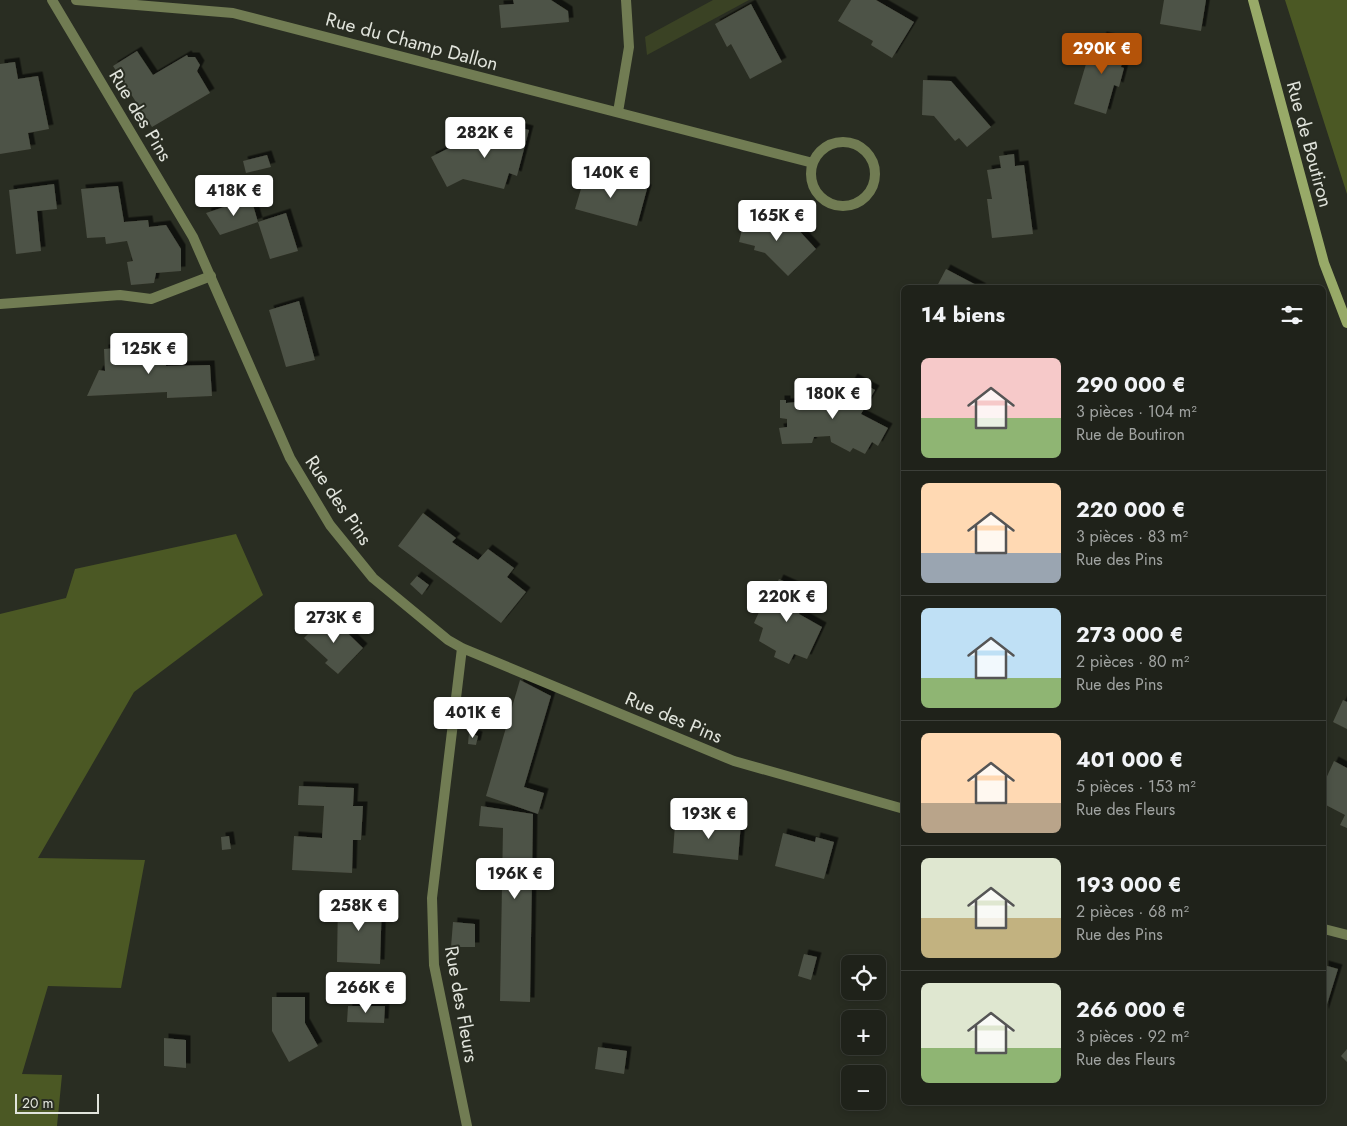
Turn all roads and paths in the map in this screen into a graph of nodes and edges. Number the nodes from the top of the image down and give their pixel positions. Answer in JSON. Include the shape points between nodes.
{"nodes":[{"id":1,"x":52,"y":0,"type":"edge"},
{"id":2,"x":76,"y":0,"type":"edge"},
{"id":3,"x":626,"y":0,"type":"edge"},
{"id":4,"x":1253,"y":0,"type":"edge"},
{"id":5,"x":618,"y":112,"type":"junction"},
{"id":6,"x":813,"y":163,"type":"junction"},
{"id":7,"x":211,"y":276,"type":"junction"},
{"id":8,"x":0,"y":304,"type":"edge"},
{"id":9,"x":1347,"y":324,"type":"edge"},
{"id":10,"x":462,"y":648,"type":"junction"},
{"id":11,"x":901,"y":808,"type":"edge"},
{"id":12,"x":1326,"y":930,"type":"edge"},
{"id":13,"x":1347,"y":935,"type":"edge"},
{"id":14,"x":467,"y":1126,"type":"edge"}],
"edges":[{"from":1,"to":7,"type":"street","name":"Rue des Pins","via":[[193,237]]},
{"from":2,"to":5,"type":"street","name":"Rue du Champ Dallon","via":[[234,13]]},
{"from":3,"to":5,"type":"street","via":[[629,47]]},
{"from":4,"to":9,"type":"main road","name":"Rue de Boutiron","via":[[1324,263]]},
{"from":5,"to":6,"type":"street","name":"Rue du Champ Dallon"},
{"from":6,"to":6,"type":"street","via":[[811,173],[817,193],[834,204],[844,206],[864,198],[874,181],[875,170],[869,156],[857,145],[847,142],[826,147]]},
{"from":7,"to":8,"type":"street","via":[[151,299],[120,295]]},
{"from":7,"to":10,"type":"street","name":"Rue des Pins","via":[[290,458],[330,524],[373,578]]},
{"from":10,"to":11,"type":"street","name":"Rue des Pins","via":[[734,761]]},
{"from":10,"to":14,"type":"street","name":"Rue des Fleurs","via":[[432,898],[434,965]]},
{"from":12,"to":13,"type":"street"}]}
